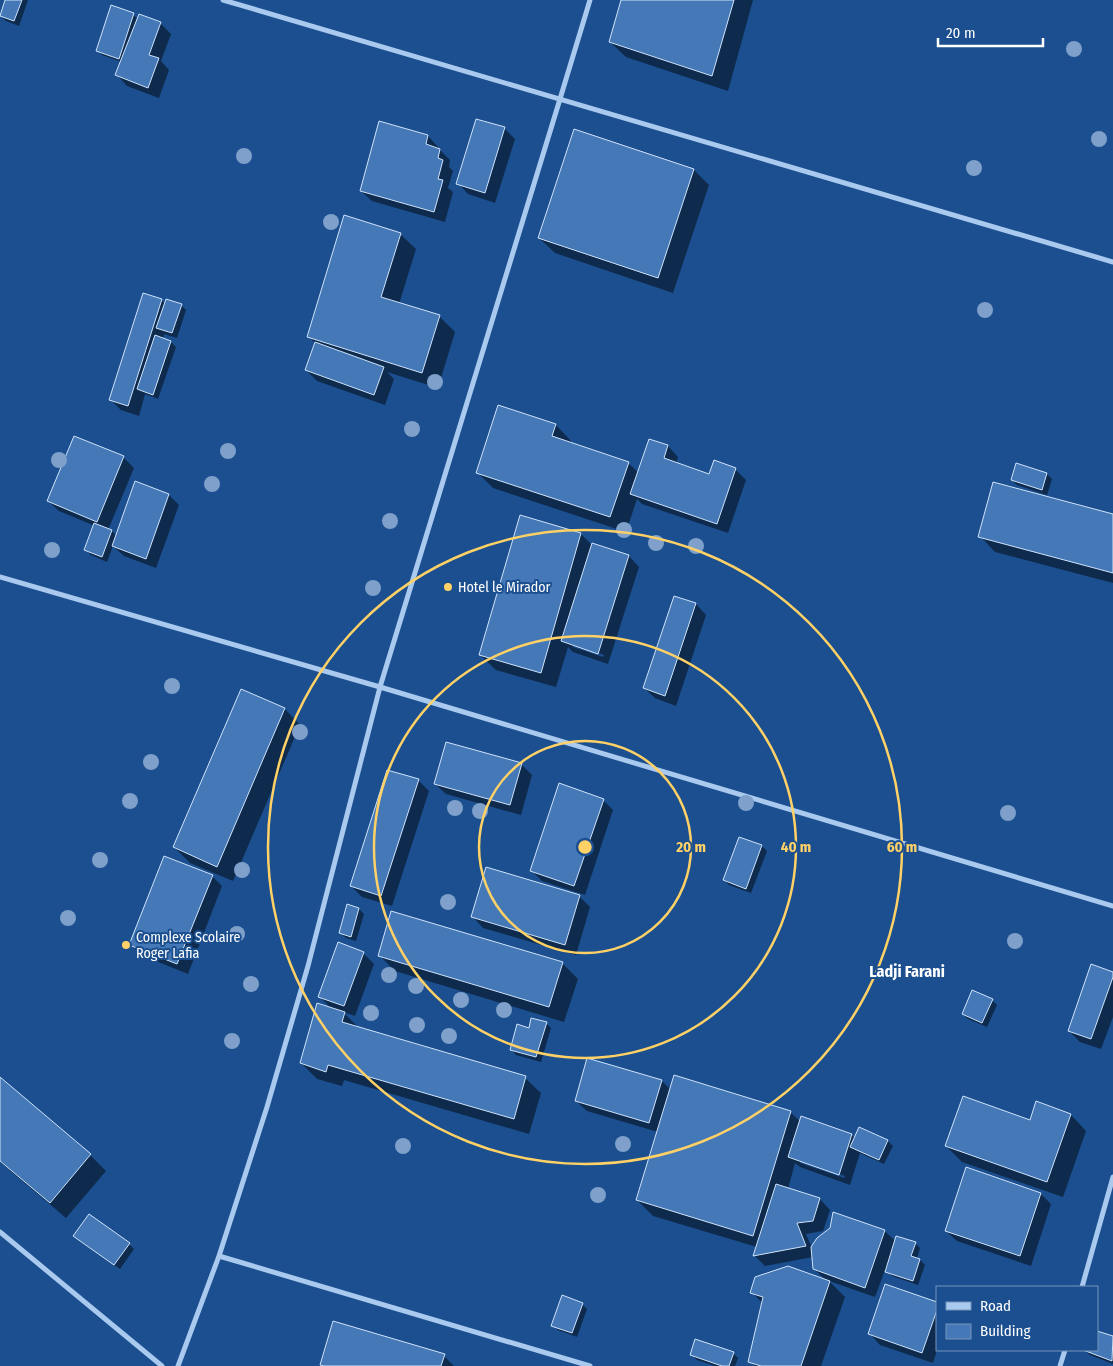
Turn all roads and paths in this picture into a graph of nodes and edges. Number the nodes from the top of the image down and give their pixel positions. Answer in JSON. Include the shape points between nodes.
{"nodes":[{"id":1,"x":223,"y":0,"type":"edge"},
{"id":2,"x":590,"y":0,"type":"edge"},
{"id":3,"x":560,"y":99,"type":"junction"},
{"id":4,"x":1113,"y":262,"type":"edge"},
{"id":5,"x":0,"y":578,"type":"edge"},
{"id":6,"x":380,"y":687,"type":"junction"},
{"id":7,"x":1113,"y":906,"type":"edge"},
{"id":8,"x":1113,"y":1177,"type":"edge"},
{"id":9,"x":0,"y":1232,"type":"edge"},
{"id":10,"x":219,"y":1256,"type":"junction"},
{"id":11,"x":1082,"y":1286,"type":"edge"},
{"id":12,"x":1065,"y":1351,"type":"edge"},
{"id":13,"x":162,"y":1366,"type":"edge"},
{"id":14,"x":178,"y":1366,"type":"edge"},
{"id":15,"x":590,"y":1366,"type":"edge"},
{"id":16,"x":1060,"y":1366,"type":"edge"}],
"edges":[{"from":1,"to":3,"type":"street"},
{"from":2,"to":3,"type":"street"},
{"from":3,"to":4,"type":"street"},
{"from":3,"to":6,"type":"street"},
{"from":5,"to":6,"type":"street"},
{"from":6,"to":7,"type":"street"},
{"from":6,"to":10,"type":"street","via":[[308,966]]},
{"from":8,"to":11,"type":"street"},
{"from":9,"to":13,"type":"street"},
{"from":10,"to":14,"type":"street"},
{"from":10,"to":15,"type":"street"},
{"from":12,"to":16,"type":"street"}]}
